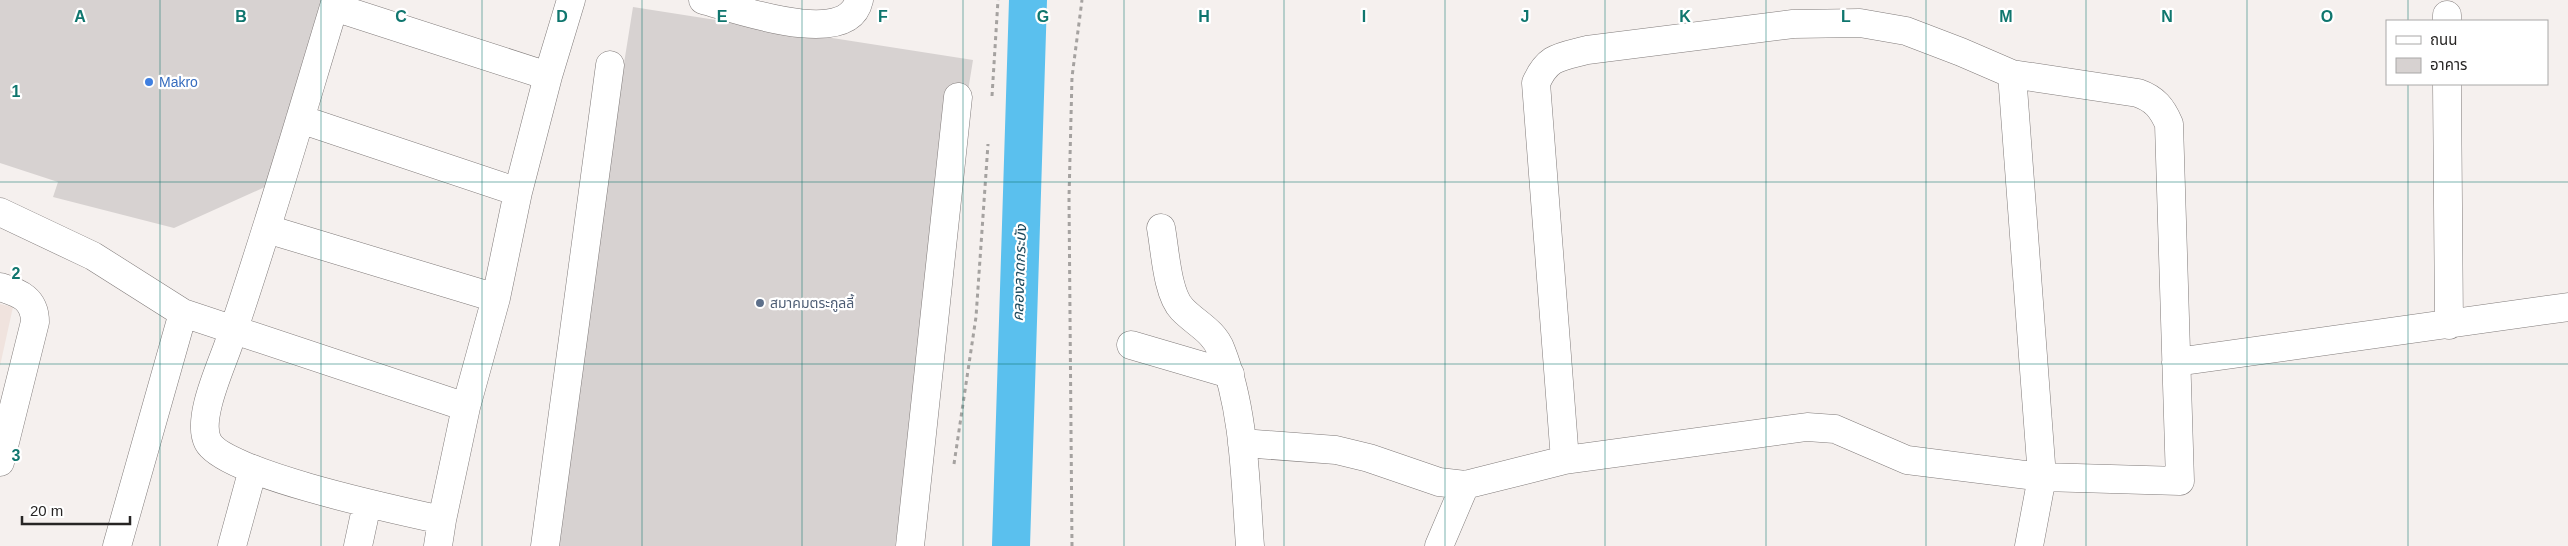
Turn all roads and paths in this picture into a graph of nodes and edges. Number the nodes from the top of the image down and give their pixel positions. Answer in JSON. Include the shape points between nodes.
{"nodes":[{"id":1,"x":571,"y":0,"type":"edge"},
{"id":2,"x":703,"y":0,"type":"edge"},
{"id":3,"x":860,"y":0,"type":"edge"},
{"id":4,"x":998,"y":0,"type":"edge"},
{"id":5,"x":1082,"y":0,"type":"edge"},
{"id":6,"x":335,"y":4,"type":"edge"},
{"id":7,"x":610,"y":65,"type":"dead end"},
{"id":8,"x":2012,"y":74,"type":"junction"},
{"id":9,"x":548,"y":76,"type":"junction"},
{"id":10,"x":2447,"y":85,"type":"edge"},
{"id":11,"x":958,"y":97,"type":"dead end"},
{"id":12,"x":992,"y":102,"type":"dead end"},
{"id":13,"x":300,"y":119,"type":"junction"},
{"id":14,"x":989,"y":140,"type":"dead end"},
{"id":15,"x":518,"y":192,"type":"junction"},
{"id":16,"x":0,"y":212,"type":"edge"},
{"id":17,"x":1161,"y":228,"type":"dead end"},
{"id":18,"x":267,"y":229,"type":"junction"},
{"id":19,"x":0,"y":287,"type":"edge"},
{"id":20,"x":496,"y":298,"type":"junction"},
{"id":21,"x":2568,"y":307,"type":"edge"},
{"id":22,"x":183,"y":313,"type":"junction"},
{"id":23,"x":2449,"y":325,"type":"junction"},
{"id":24,"x":233,"y":331,"type":"junction"},
{"id":25,"x":1131,"y":345,"type":"dead end"},
{"id":26,"x":2176,"y":362,"type":"junction"},
{"id":27,"x":1230,"y":374,"type":"junction"},
{"id":28,"x":466,"y":407,"type":"junction"},
{"id":29,"x":1242,"y":443,"type":"junction"},
{"id":30,"x":1566,"y":460,"type":"junction"},
{"id":31,"x":0,"y":462,"type":"edge"},
{"id":32,"x":253,"y":469,"type":"junction"},
{"id":33,"x":953,"y":473,"type":"dead end"},
{"id":34,"x":2042,"y":477,"type":"junction"},
{"id":35,"x":1464,"y":485,"type":"junction"},
{"id":36,"x":367,"y":504,"type":"junction"},
{"id":37,"x":440,"y":533,"type":"edge"},
{"id":38,"x":117,"y":546,"type":"edge"},
{"id":39,"x":232,"y":546,"type":"edge"},
{"id":40,"x":358,"y":546,"type":"edge"},
{"id":41,"x":545,"y":546,"type":"edge"},
{"id":42,"x":910,"y":546,"type":"edge"},
{"id":43,"x":1072,"y":546,"type":"edge"},
{"id":44,"x":1250,"y":546,"type":"edge"},
{"id":45,"x":1439,"y":546,"type":"edge"},
{"id":46,"x":2029,"y":546,"type":"edge"}],
"edges":[{"from":1,"to":9,"type":"lane"},
{"from":2,"to":3,"type":"lane","via":[[776,19],[828,24],[846,19]]},
{"from":4,"to":12,"type":"path"},
{"from":5,"to":43,"type":"path","via":[[1072,77],[1069,198]]},
{"from":6,"to":9,"type":"lane"},
{"from":6,"to":13,"type":"lane"},
{"from":7,"to":41,"type":"lane"},
{"from":8,"to":26,"type":"lane","via":[[2138,93],[2155,101],[2163,110],[2169,124]]},
{"from":8,"to":30,"type":"lane","via":[[1906,31],[1860,23],[1793,24],[1586,50],[1559,57],[1543,66],[1536,83]]},
{"from":8,"to":34,"type":"lane"},
{"from":9,"to":15,"type":"lane"},
{"from":10,"to":23,"type":"lane"},
{"from":11,"to":42,"type":"lane"},
{"from":13,"to":15,"type":"lane"},
{"from":13,"to":18,"type":"lane"},
{"from":14,"to":33,"type":"path","via":[[976,317]]},
{"from":15,"to":20,"type":"lane"},
{"from":16,"to":22,"type":"lane","via":[[93,256]]},
{"from":17,"to":27,"type":"lane","via":[[1172,291],[1180,308],[1213,335]]},
{"from":18,"to":20,"type":"lane"},
{"from":18,"to":24,"type":"lane"},
{"from":19,"to":31,"type":"lane","via":[[23,295],[34,311]]},
{"from":20,"to":28,"type":"lane"},
{"from":21,"to":23,"type":"lane"},
{"from":22,"to":24,"type":"lane"},
{"from":22,"to":38,"type":"lane"},
{"from":23,"to":26,"type":"lane"},
{"from":24,"to":28,"type":"lane"},
{"from":24,"to":32,"type":"lane","via":[[204,425],[208,442],[218,454]]},
{"from":25,"to":27,"type":"lane"},
{"from":26,"to":34,"type":"lane","via":[[2180,481]]},
{"from":27,"to":29,"type":"lane"},
{"from":28,"to":37,"type":"lane"},
{"from":29,"to":35,"type":"lane","via":[[1336,450],[1440,482]]},
{"from":29,"to":44,"type":"lane"},
{"from":30,"to":34,"type":"lane","via":[[1806,428],[1835,429],[1907,460]]},
{"from":30,"to":35,"type":"lane"},
{"from":32,"to":36,"type":"lane"},
{"from":32,"to":39,"type":"lane"},
{"from":34,"to":46,"type":"lane"},
{"from":35,"to":45,"type":"lane"},
{"from":36,"to":37,"type":"lane"},
{"from":36,"to":40,"type":"lane"}]}
